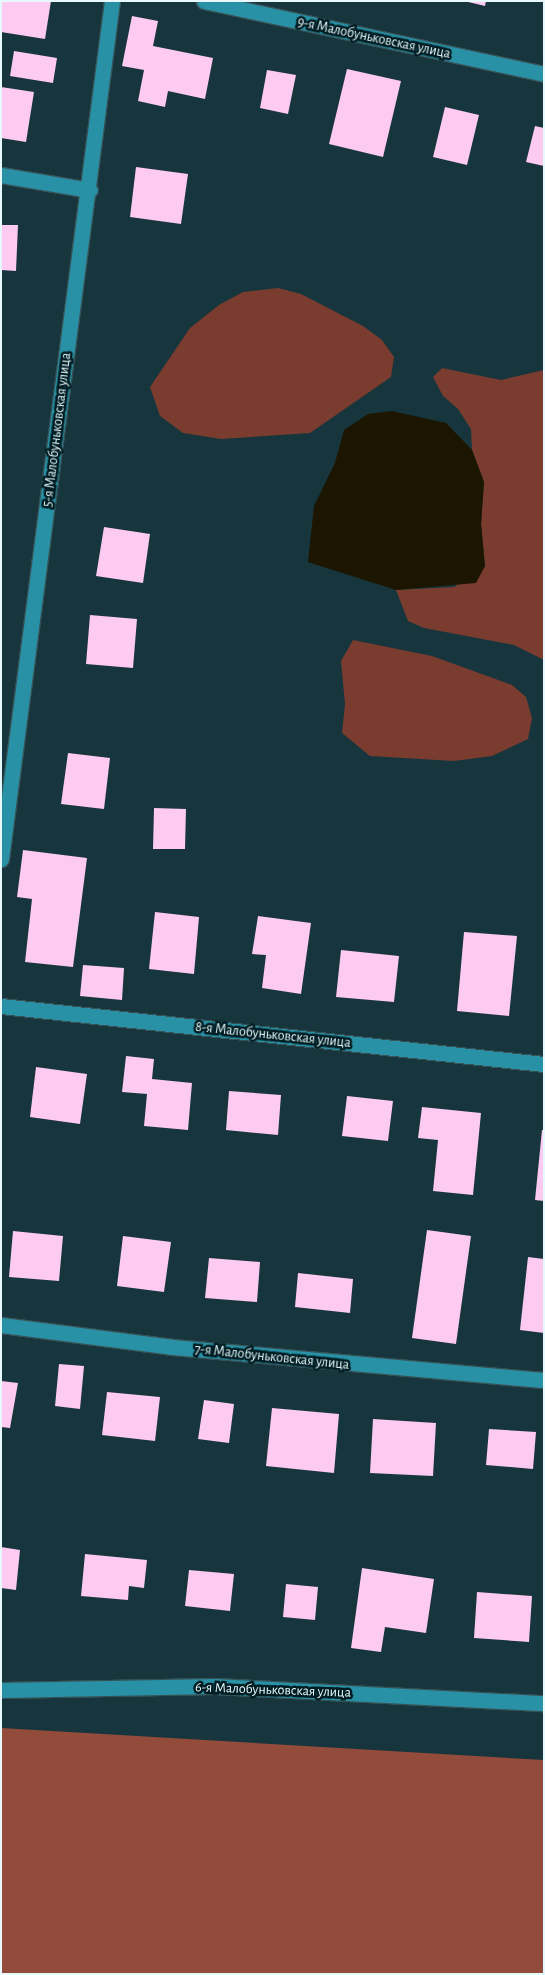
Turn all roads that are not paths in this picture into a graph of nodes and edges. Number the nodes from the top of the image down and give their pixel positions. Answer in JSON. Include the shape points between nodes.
{"nodes":[{"id":1,"x":112,"y":1,"type":"edge"},
{"id":2,"x":204,"y":1,"type":"edge"},
{"id":3,"x":544,"y":74,"type":"edge"},
{"id":4,"x":1,"y":175,"type":"edge"},
{"id":5,"x":90,"y":190,"type":"junction"},
{"id":6,"x":1,"y":859,"type":"edge"},
{"id":7,"x":1,"y":1006,"type":"edge"},
{"id":8,"x":544,"y":1064,"type":"edge"},
{"id":9,"x":1,"y":1325,"type":"edge"},
{"id":10,"x":544,"y":1380,"type":"edge"},
{"id":11,"x":1,"y":1690,"type":"edge"},
{"id":12,"x":544,"y":1703,"type":"edge"}],
"edges":[{"from":1,"to":5,"type":"street","name":"5-я Малобуньковская улица"},
{"from":2,"to":3,"type":"street","name":"9-я Малобуньковская улица"},
{"from":4,"to":5,"type":"street"},
{"from":5,"to":6,"type":"street","name":"5-я Малобуньковская улица"},
{"from":7,"to":8,"type":"street","name":"8-я Малобуньковская улица"},
{"from":9,"to":10,"type":"street","name":"7-я Малобуньковская улица","via":[[172,1347]]},
{"from":11,"to":12,"type":"street","name":"6-я Малобуньковская улица","via":[[215,1686]]}]}
